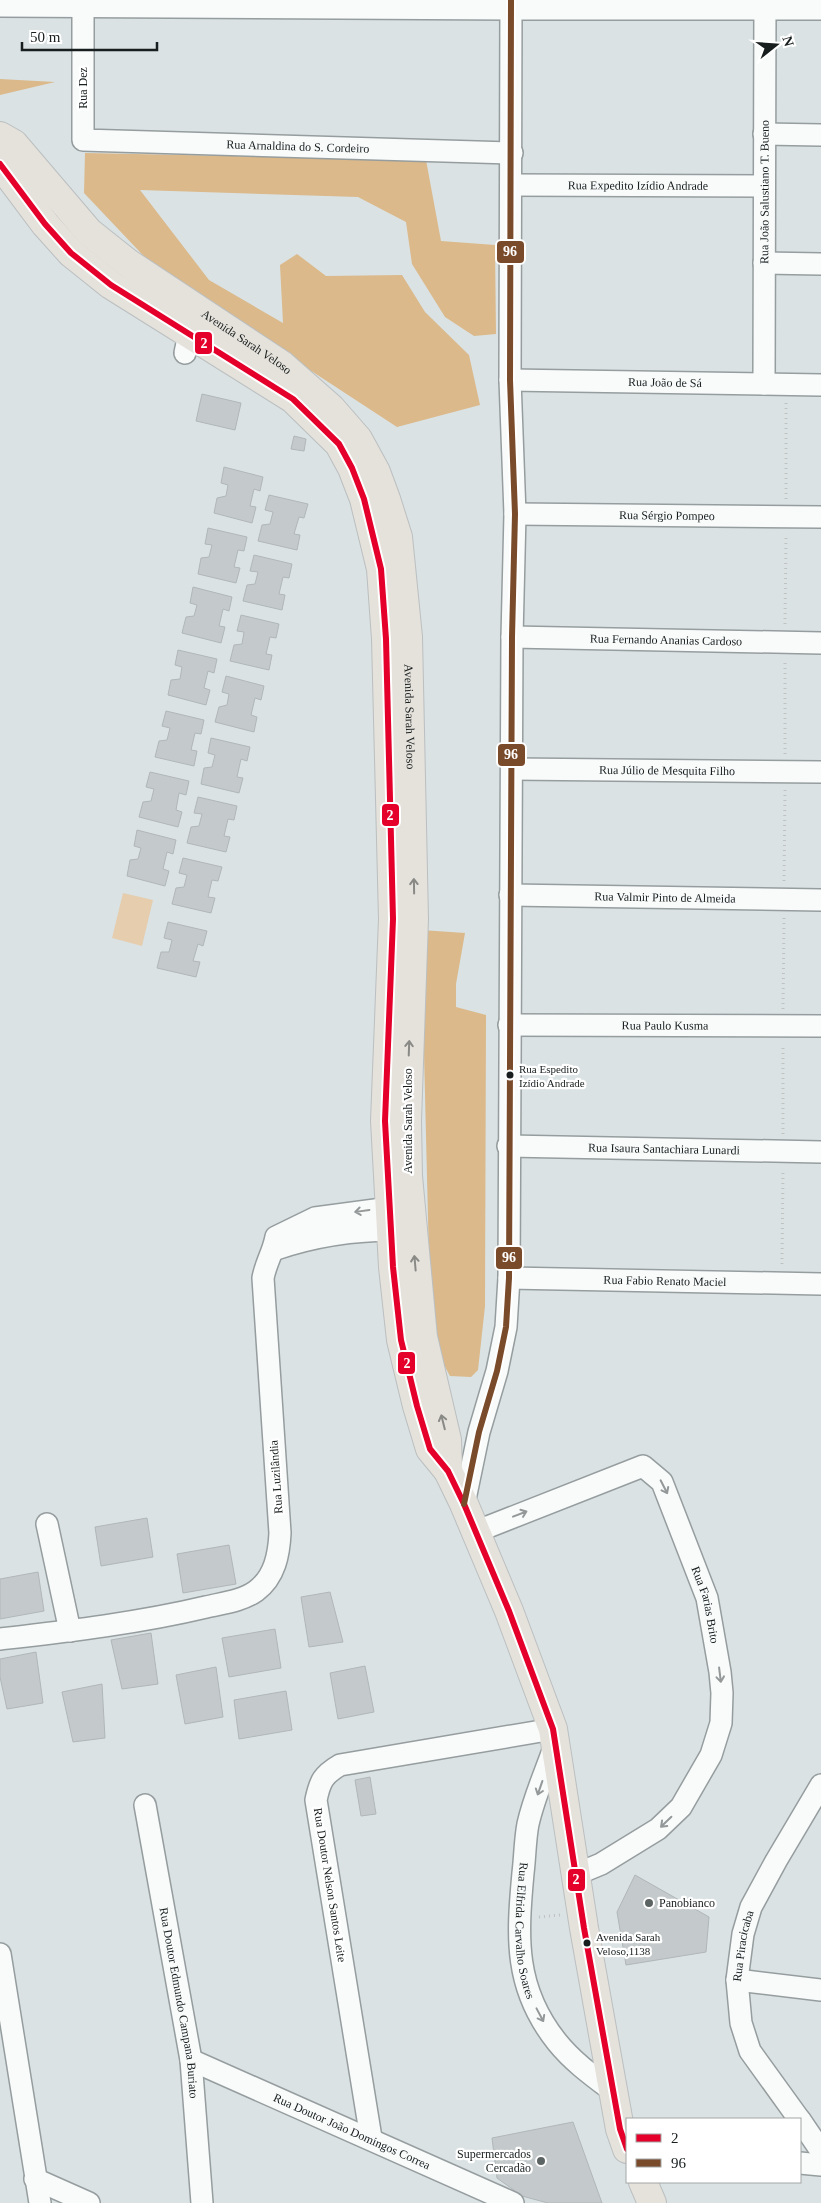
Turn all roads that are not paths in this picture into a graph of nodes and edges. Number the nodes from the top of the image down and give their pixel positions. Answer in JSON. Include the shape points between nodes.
{"nodes":[{"id":1,"x":512,"y":5,"type":"edge"},
{"id":2,"x":764,"y":5,"type":"edge"},
{"id":3,"x":0,"y":6,"type":"edge"},
{"id":4,"x":83,"y":6,"type":"junction"},
{"id":5,"x":821,"y":9,"type":"edge"},
{"id":6,"x":764,"y":134,"type":"junction"},
{"id":7,"x":821,"y":135,"type":"edge"},
{"id":8,"x":0,"y":136,"type":"edge"},
{"id":9,"x":84,"y":140,"type":"joint"},
{"id":10,"x":512,"y":152,"type":"junction"},
{"id":11,"x":0,"y":164,"type":"edge"},
{"id":12,"x":512,"y":185,"type":"junction"},
{"id":13,"x":764,"y":186,"type":"junction"},
{"id":14,"x":764,"y":263,"type":"junction"},
{"id":15,"x":821,"y":264,"type":"edge"},
{"id":16,"x":510,"y":380,"type":"junction"},
{"id":17,"x":764,"y":384,"type":"junction"},
{"id":18,"x":821,"y":385,"type":"edge"},
{"id":19,"x":515,"y":514,"type":"junction"},
{"id":20,"x":821,"y":517,"type":"edge"},
{"id":21,"x":512,"y":637,"type":"junction"},
{"id":22,"x":821,"y":643,"type":"edge"},
{"id":23,"x":512,"y":769,"type":"junction"},
{"id":24,"x":821,"y":772,"type":"edge"},
{"id":25,"x":510,"y":895,"type":"junction"},
{"id":26,"x":821,"y":900,"type":"edge"},
{"id":27,"x":509,"y":1025,"type":"junction"},
{"id":28,"x":821,"y":1026,"type":"edge"},
{"id":29,"x":508,"y":1146,"type":"junction"},
{"id":30,"x":821,"y":1152,"type":"edge"},
{"id":31,"x":402,"y":1218,"type":"junction"},
{"id":32,"x":274,"y":1250,"type":"junction"},
{"id":33,"x":509,"y":1278,"type":"junction"},
{"id":34,"x":821,"y":1284,"type":"edge"},
{"id":35,"x":464,"y":1504,"type":"junction"},
{"id":36,"x":47,"y":1524,"type":"dead end"},
{"id":37,"x":475,"y":1532,"type":"junction"},
{"id":38,"x":70,"y":1631,"type":"junction"},
{"id":39,"x":0,"y":1639,"type":"edge"},
{"id":40,"x":554,"y":1736,"type":"junction"},
{"id":41,"x":821,"y":1784,"type":"edge"},
{"id":42,"x":145,"y":1805,"type":"dead end"},
{"id":43,"x":577,"y":1874,"type":"junction"},
{"id":44,"x":0,"y":1954,"type":"edge"},
{"id":45,"x":738,"y":1980,"type":"junction"},
{"id":46,"x":821,"y":1990,"type":"edge"},
{"id":47,"x":191,"y":2060,"type":"junction"},
{"id":48,"x":614,"y":2092,"type":"junction"},
{"id":49,"x":797,"y":2117,"type":"edge"},
{"id":50,"x":801,"y":2123,"type":"edge"},
{"id":51,"x":371,"y":2138,"type":"junction"},
{"id":52,"x":626,"y":2146,"type":"edge"},
{"id":53,"x":821,"y":2151,"type":"edge"},
{"id":54,"x":801,"y":2164,"type":"edge"},
{"id":55,"x":821,"y":2165,"type":"edge"},
{"id":56,"x":35,"y":2179,"type":"junction"},
{"id":57,"x":642,"y":2183,"type":"edge"},
{"id":58,"x":40,"y":2203,"type":"edge"},
{"id":59,"x":89,"y":2203,"type":"edge"},
{"id":60,"x":202,"y":2203,"type":"edge"},
{"id":61,"x":513,"y":2203,"type":"edge"},
{"id":62,"x":652,"y":2203,"type":"edge"}],
"edges":[{"from":1,"to":2,"type":"street"},
{"from":1,"to":4,"type":"street"},
{"from":1,"to":10,"type":"street"},
{"from":2,"to":5,"type":"street"},
{"from":2,"to":6,"type":"street","name":"Rua João Salustiano T. Bueno"},
{"from":3,"to":4,"type":"street"},
{"from":4,"to":9,"type":"street","name":"Rua Dez"},
{"from":6,"to":7,"type":"street"},
{"from":6,"to":13,"type":"street","name":"Rua João Salustiano T. Bueno"},
{"from":31,"to":8,"type":"main road","name":"Avenida Sarah Veloso","one_way":true,"via":[[414,919],[408,637],[398,537],[376,472],[358,439],[332,408],[282,365],[128,263],[90,232],[19,150]]},
{"from":9,"to":10,"type":"street","name":"Rua Arnaldina do S. Cordeiro"},
{"from":10,"to":12,"type":"street"},
{"from":11,"to":31,"type":"main road","name":"Avenida Sarah Veloso","via":[[71,253],[111,285],[187,343],[294,399],[338,444],[364,499],[381,569],[386,639],[393,910],[385,1121]]},
{"from":12,"to":13,"type":"street","name":"Rua Expedito Izídio Andrade"},
{"from":12,"to":16,"type":"street"},
{"from":13,"to":14,"type":"street","name":"Rua João Salustiano T. Bueno"},
{"from":14,"to":15,"type":"street"},
{"from":14,"to":17,"type":"street","name":"Rua João Salustiano T. Bueno"},
{"from":16,"to":17,"type":"street","name":"Rua João de Sá"},
{"from":16,"to":19,"type":"street"},
{"from":17,"to":18,"type":"street","name":"Rua João de Sá"},
{"from":19,"to":20,"type":"street","name":"Rua Sérgio Pompeo"},
{"from":19,"to":21,"type":"street"},
{"from":21,"to":22,"type":"street","name":"Rua Fernando Ananias Cardoso"},
{"from":21,"to":23,"type":"street"},
{"from":23,"to":24,"type":"street","name":"Rua Júlio de Mesquita Filho"},
{"from":23,"to":25,"type":"street"},
{"from":25,"to":26,"type":"street","name":"Rua Valmir Pinto de Almeida"},
{"from":25,"to":27,"type":"street"},
{"from":27,"to":28,"type":"street","name":"Rua Paulo Kusma"},
{"from":27,"to":29,"type":"street"},
{"from":29,"to":30,"type":"street","name":"Rua Isaura Santachiara Lunardi"},
{"from":29,"to":33,"type":"street"},
{"from":31,"to":32,"type":"street"},
{"from":31,"to":32,"type":"street","name":"Rua Luzilândia","one_way":true,"via":[[315,1218],[276,1237]]},
{"from":31,"to":35,"type":"main road","name":"Avenida Sarah Veloso","via":[[393,1267],[401,1340],[430,1449],[448,1470]]},
{"from":32,"to":38,"type":"street","name":"Rua Luzilândia","via":[[266,1261],[264,1278],[280,1533],[279,1554],[270,1575],[258,1590],[244,1598],[184,1612]]},
{"from":33,"to":34,"type":"street","name":"Rua Fabio Renato Maciel"},
{"from":33,"to":35,"type":"street","via":[[506,1327]]},
{"from":35,"to":37,"type":"main road","name":"Avenida Sarah Veloso"},
{"from":36,"to":38,"type":"street"},
{"from":37,"to":40,"type":"main road","name":"Avenida Sarah Veloso","via":[[510,1611]]},
{"from":37,"to":43,"type":"street","name":"Rua Farias Brito","one_way":true,"via":[[643,1466],[662,1482],[706,1598],[722,1694],[721,1723],[710,1755],[681,1807],[658,1829],[601,1864]]},
{"from":38,"to":39,"type":"street","name":"Rua Luzilândia"},
{"from":40,"to":43,"type":"main road","name":"Avenida Sarah Veloso"},
{"from":40,"to":48,"type":"street","name":"Rua Elfrida Carvalho Soares","one_way":true,"via":[[528,1824],[518,1925],[522,1969],[540,2015],[558,2043],[586,2071]]},
{"from":40,"to":51,"type":"street","name":"Rua Doutor Nelson Santos Leite","via":[[340,1765],[326,1773],[319,1787],[316,1800]]},
{"from":41,"to":45,"type":"street","name":"Rua Piracicaba","via":[[752,1907],[743,1934]]},
{"from":42,"to":47,"type":"street","name":"Rua Doutor Edmundo Campana Buriato"},
{"from":43,"to":48,"type":"main road","name":"Avenida Sarah Veloso"},
{"from":44,"to":56,"type":"street"},
{"from":45,"to":46,"type":"street"},
{"from":45,"to":49,"type":"street","name":"Rua Piracicaba","via":[[741,2023],[750,2051]]},
{"from":47,"to":51,"type":"street","name":"Rua Doutor João Domingos Correa"},
{"from":47,"to":60,"type":"street","name":"Rua Doutor Edmundo Campana Buriato"},
{"from":48,"to":52,"type":"main road","name":"Avenida Sarah Veloso"},
{"from":50,"to":53,"type":"street","name":"Rua Piracicaba"},
{"from":51,"to":61,"type":"street","name":"Rua Doutor João Domingos Correa"},
{"from":54,"to":55,"type":"street"},
{"from":56,"to":58,"type":"street"},
{"from":56,"to":59,"type":"street"},
{"from":57,"to":62,"type":"main road"}]}
